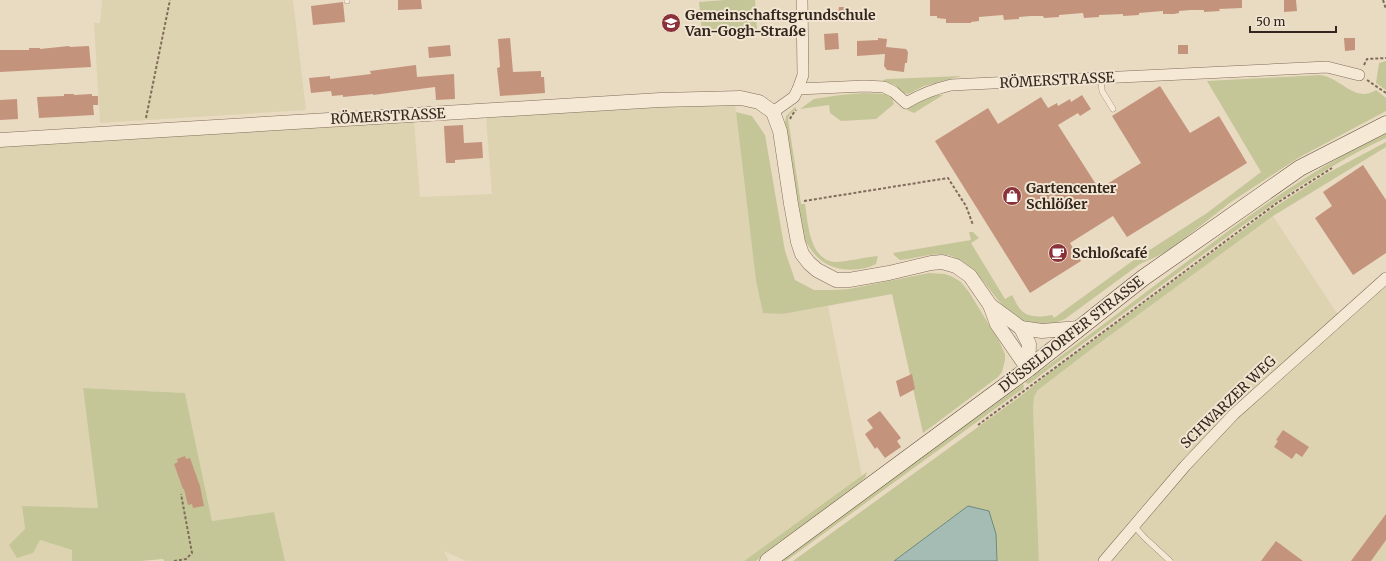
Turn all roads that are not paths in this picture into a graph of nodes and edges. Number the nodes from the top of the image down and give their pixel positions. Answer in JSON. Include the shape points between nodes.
{"nodes":[{"id":1,"x":802,"y":0,"type":"edge"},
{"id":2,"x":1359,"y":75,"type":"road end"},
{"id":3,"x":1101,"y":78,"type":"junction"},
{"id":4,"x":798,"y":89,"type":"junction"},
{"id":5,"x":1113,"y":109,"type":"dead end"},
{"id":6,"x":772,"y":112,"type":"junction"},
{"id":7,"x":1386,"y":124,"type":"edge"},
{"id":8,"x":0,"y":140,"type":"edge"},
{"id":9,"x":1386,"y":278,"type":"edge"},
{"id":10,"x":990,"y":305,"type":"junction"},
{"id":11,"x":1021,"y":328,"type":"junction"},
{"id":12,"x":1080,"y":328,"type":"junction"},
{"id":13,"x":1028,"y":369,"type":"junction"},
{"id":14,"x":1134,"y":526,"type":"junction"},
{"id":15,"x":768,"y":561,"type":"edge"},
{"id":16,"x":1104,"y":561,"type":"edge"},
{"id":17,"x":1170,"y":561,"type":"edge"}],
"edges":[{"from":1,"to":4,"type":"street","via":[[803,75]]},
{"from":2,"to":3,"type":"street","name":"RÖMERSTRASSE","via":[[1327,67]]},
{"from":3,"to":4,"type":"street","name":"RÖMERSTRASSE","via":[[951,85],[933,89],[906,103],[884,87]]},
{"from":3,"to":5,"type":"lane","via":[[1102,91]]},
{"from":4,"to":6,"type":"street","via":[[794,96]]},
{"from":6,"to":8,"type":"street","name":"RÖMERSTRASSE","via":[[759,102],[740,98],[660,100]]},
{"from":6,"to":10,"type":"street","via":[[780,132],[798,242],[802,254],[817,270],[836,280],[849,280],[942,262],[956,266],[970,276]]},
{"from":7,"to":12,"type":"main road","name":"DÜSSELDORFER STRASSE","via":[[1300,168],[1143,278]]},
{"from":9,"to":14,"type":"street","name":"SCHWARZER WEG","via":[[1234,414]]},
{"from":10,"to":11,"type":"street"},
{"from":10,"to":13,"type":"street","via":[[997,324]]},
{"from":11,"to":12,"type":"street","via":[[1042,331]]},
{"from":11,"to":13,"type":"street","via":[[1029,344]]},
{"from":12,"to":13,"type":"main road","name":"DÜSSELDORFER STRASSE"},
{"from":13,"to":15,"type":"main road","name":"DÜSSELDORFER STRASSE"},
{"from":14,"to":16,"type":"street","name":"SCHWARZER WEG"},
{"from":14,"to":17,"type":"lane"}]}
